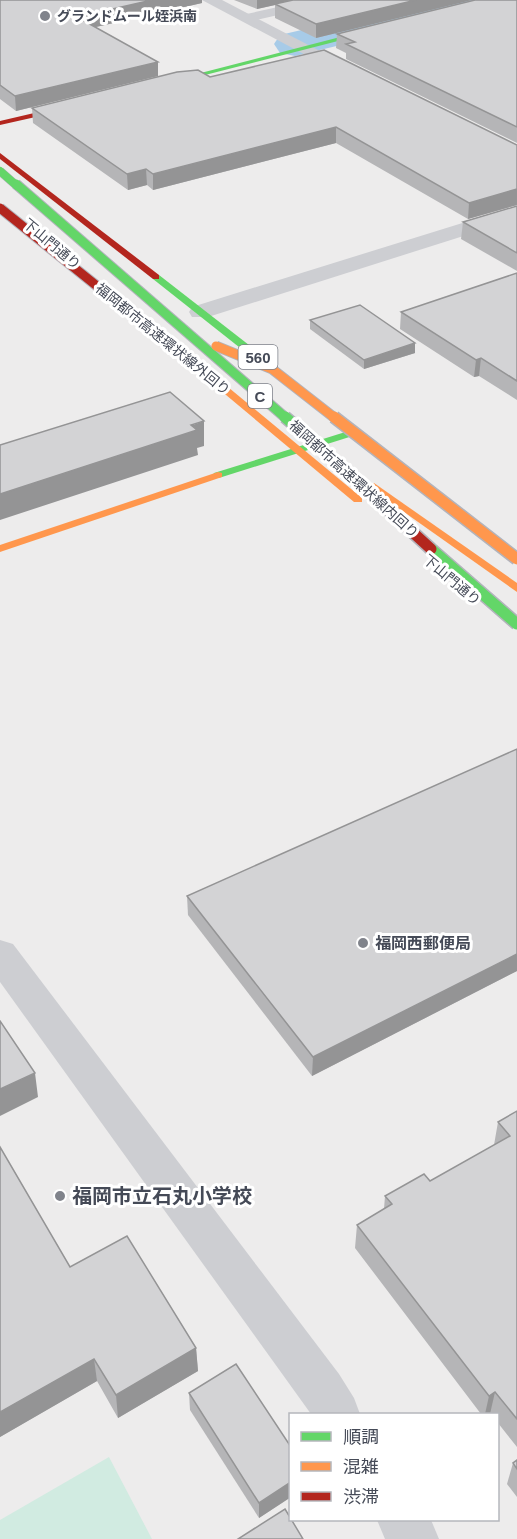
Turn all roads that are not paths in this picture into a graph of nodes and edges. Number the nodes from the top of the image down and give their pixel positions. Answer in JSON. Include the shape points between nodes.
{"nodes":[{"id":1,"x":210,"y":0,"type":"edge"},
{"id":2,"x":300,"y":0,"type":"edge"},
{"id":3,"x":247,"y":18,"type":"junction"},
{"id":4,"x":390,"y":26,"type":"edge"},
{"id":5,"x":302,"y":47,"type":"junction"},
{"id":6,"x":353,"y":73,"type":"edge"},
{"id":7,"x":142,"y":89,"type":"edge"},
{"id":8,"x":97,"y":100,"type":"edge"},
{"id":9,"x":0,"y":123,"type":"edge"},
{"id":10,"x":0,"y":155,"type":"edge"},
{"id":11,"x":0,"y":171,"type":"edge"},
{"id":12,"x":0,"y":201,"type":"edge"},
{"id":13,"x":0,"y":208,"type":"edge"},
{"id":14,"x":517,"y":212,"type":"edge"},
{"id":15,"x":125,"y":309,"type":"junction"},
{"id":16,"x":200,"y":312,"type":"junction"},
{"id":17,"x":355,"y":432,"type":"junction"},
{"id":18,"x":319,"y":446,"type":"junction"},
{"id":19,"x":298,"y":450,"type":"junction"},
{"id":20,"x":0,"y":549,"type":"edge"},
{"id":21,"x":517,"y":558,"type":"edge"},
{"id":22,"x":517,"y":588,"type":"edge"},
{"id":23,"x":517,"y":624,"type":"edge"},
{"id":24,"x":517,"y":634,"type":"edge"},
{"id":25,"x":0,"y":954,"type":"edge"},
{"id":26,"x":336,"y":1413,"type":"edge"},
{"id":27,"x":403,"y":1521,"type":"edge"},
{"id":28,"x":414,"y":1539,"type":"edge"}],
"edges":[{"from":1,"to":3,"type":"street"},
{"from":2,"to":3,"type":"lane","via":[[308,4]]},
{"from":3,"to":5,"type":"street"},
{"from":4,"to":5,"type":"main road"},
{"from":5,"to":6,"type":"street"},
{"from":5,"to":7,"type":"main road","via":[[292,54]]},
{"from":8,"to":9,"type":"main road"},
{"from":10,"to":16,"type":"main road","number":"560"},
{"from":11,"to":18,"type":"main road","name":"福岡都市高速環状線内回り","number":"C","bridge":true},
{"from":12,"to":19,"type":"main road","name":"下山門通り","number":"560"},
{"from":13,"to":15,"type":"main road","name":"福岡都市高速環状線外回り","number":"C","bridge":true},
{"from":14,"to":16,"type":"street"},
{"from":15,"to":21,"type":"main road","bridge":true,"via":[[273,369]]},
{"from":15,"to":24,"type":"main road","name":"福岡都市高速環状線外回り","number":"C","bridge":true,"via":[[302,451]]},
{"from":16,"to":17,"type":"main road","number":"560"},
{"from":17,"to":19,"type":"main road"},
{"from":17,"to":21,"type":"main road","number":"560"},
{"from":18,"to":22,"type":"main road","bridge":true},
{"from":18,"to":23,"type":"main road","name":"福岡都市高速環状線内回り","number":"C","bridge":true},
{"from":19,"to":20,"type":"main road"},
{"from":19,"to":24,"type":"main road","name":"下山門通り","number":"560"},
{"from":25,"to":26,"type":"street"},
{"from":27,"to":28,"type":"street"}]}
